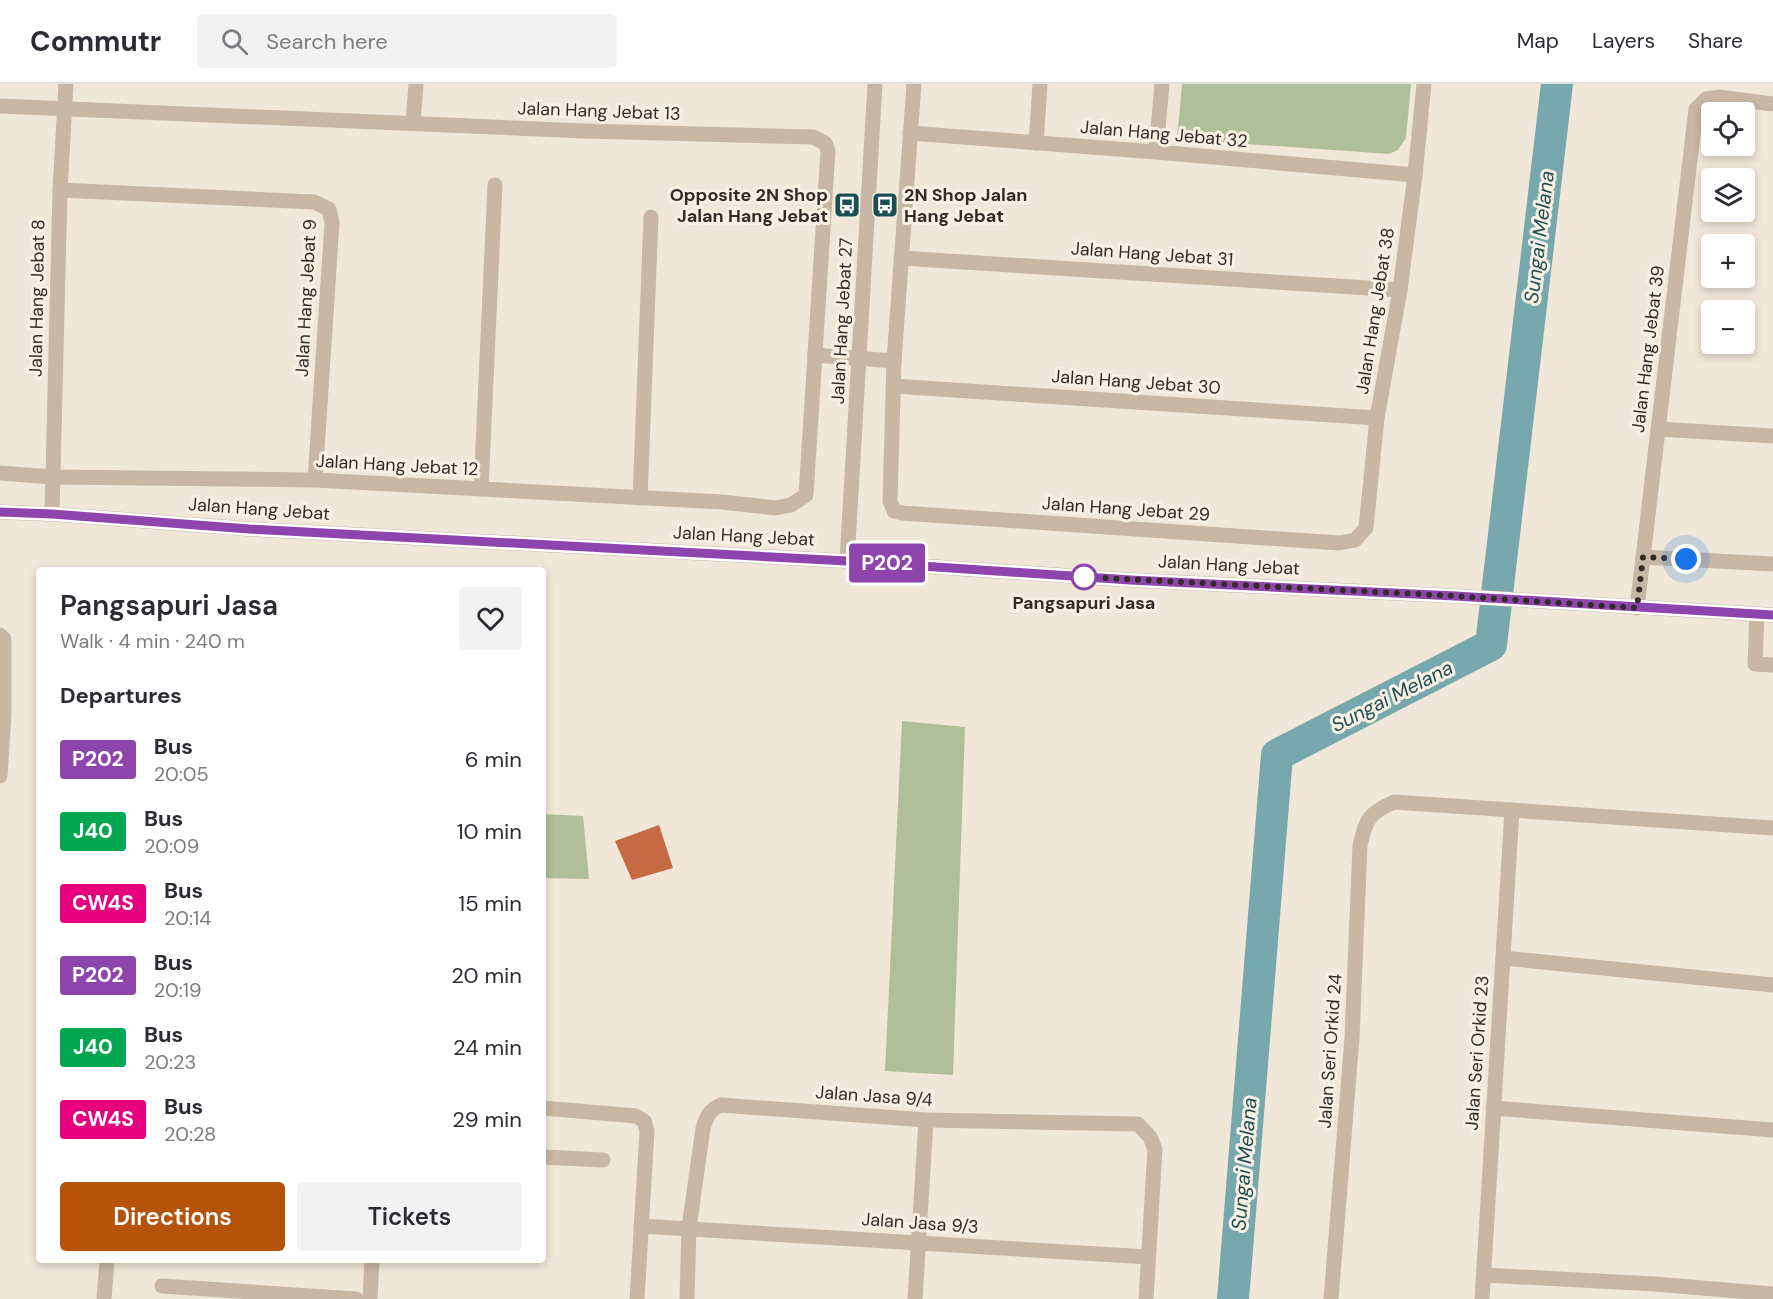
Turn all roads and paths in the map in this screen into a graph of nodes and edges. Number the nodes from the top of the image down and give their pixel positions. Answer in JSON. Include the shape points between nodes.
{"nodes":[{"id":1,"x":66,"y":84,"type":"edge"},
{"id":2,"x":416,"y":84,"type":"edge"},
{"id":3,"x":875,"y":84,"type":"edge"},
{"id":4,"x":914,"y":84,"type":"edge"},
{"id":5,"x":1040,"y":84,"type":"edge"},
{"id":6,"x":1162,"y":84,"type":"edge"},
{"id":7,"x":1424,"y":84,"type":"edge"},
{"id":8,"x":1773,"y":104,"type":"edge"},
{"id":9,"x":0,"y":106,"type":"edge"},
{"id":10,"x":64,"y":108,"type":"junction"},
{"id":11,"x":413,"y":123,"type":"junction"},
{"id":12,"x":910,"y":133,"type":"junction"},
{"id":13,"x":1036,"y":143,"type":"junction"},
{"id":14,"x":1156,"y":152,"type":"junction"},
{"id":15,"x":1415,"y":175,"type":"junction"},
{"id":16,"x":495,"y":185,"type":"dead end"},
{"id":17,"x":60,"y":190,"type":"junction"},
{"id":18,"x":651,"y":217,"type":"dead end"},
{"id":19,"x":901,"y":258,"type":"junction"},
{"id":20,"x":1400,"y":290,"type":"junction"},
{"id":21,"x":815,"y":356,"type":"junction"},
{"id":22,"x":859,"y":358,"type":"junction"},
{"id":23,"x":894,"y":361,"type":"junction"},
{"id":24,"x":893,"y":386,"type":"junction"},
{"id":25,"x":1377,"y":417,"type":"junction"},
{"id":26,"x":1658,"y":429,"type":"junction"},
{"id":27,"x":1773,"y":436,"type":"edge"},
{"id":28,"x":0,"y":472,"type":"edge"},
{"id":29,"x":52,"y":477,"type":"junction"},
{"id":30,"x":315,"y":480,"type":"junction"},
{"id":31,"x":481,"y":489,"type":"junction"},
{"id":32,"x":640,"y":498,"type":"junction"},
{"id":33,"x":791,"y":505,"type":"joint"},
{"id":34,"x":0,"y":512,"type":"edge"},
{"id":35,"x":52,"y":514,"type":"junction"},
{"id":36,"x":1355,"y":540,"type":"joint"},
{"id":37,"x":1643,"y":557,"type":"junction"},
{"id":38,"x":847,"y":561,"type":"junction"},
{"id":39,"x":1773,"y":564,"type":"edge"},
{"id":40,"x":1637,"y":608,"type":"junction"},
{"id":41,"x":1757,"y":614,"type":"junction"},
{"id":42,"x":1773,"y":615,"type":"edge"},
{"id":43,"x":0,"y":635,"type":"edge"},
{"id":44,"x":1773,"y":665,"type":"edge"},
{"id":45,"x":0,"y":776,"type":"edge"},
{"id":46,"x":1512,"y":810,"type":"junction"},
{"id":47,"x":1773,"y":828,"type":"edge"},
{"id":48,"x":1503,"y":958,"type":"junction"},
{"id":49,"x":1773,"y":985,"type":"edge"},
{"id":50,"x":546,"y":1108,"type":"edge"},
{"id":51,"x":1493,"y":1108,"type":"junction"},
{"id":52,"x":926,"y":1120,"type":"junction"},
{"id":53,"x":1773,"y":1130,"type":"edge"},
{"id":54,"x":546,"y":1157,"type":"edge"},
{"id":55,"x":603,"y":1160,"type":"dead end"},
{"id":56,"x":641,"y":1226,"type":"junction"},
{"id":57,"x":689,"y":1228,"type":"junction"},
{"id":58,"x":918,"y":1242,"type":"junction"},
{"id":59,"x":1148,"y":1257,"type":"junction"},
{"id":60,"x":106,"y":1263,"type":"edge"},
{"id":61,"x":372,"y":1263,"type":"edge"},
{"id":62,"x":1484,"y":1275,"type":"junction"},
{"id":63,"x":162,"y":1286,"type":"dead end"},
{"id":64,"x":1773,"y":1294,"type":"edge"},
{"id":65,"x":104,"y":1299,"type":"edge"},
{"id":66,"x":356,"y":1299,"type":"edge"},
{"id":67,"x":370,"y":1299,"type":"edge"},
{"id":68,"x":637,"y":1299,"type":"edge"},
{"id":69,"x":687,"y":1299,"type":"edge"},
{"id":70,"x":915,"y":1299,"type":"edge"},
{"id":71,"x":1146,"y":1299,"type":"edge"},
{"id":72,"x":1331,"y":1299,"type":"edge"},
{"id":73,"x":1482,"y":1299,"type":"edge"}],
"edges":[{"from":1,"to":10,"type":"street","name":"Jalan Hang Jebat 8"},
{"from":2,"to":11,"type":"street"},
{"from":3,"to":22,"type":"street","name":"Jalan Hang Jebat 27"},
{"from":4,"to":12,"type":"street"},
{"from":5,"to":13,"type":"street"},
{"from":6,"to":14,"type":"street"},
{"from":7,"to":15,"type":"street","name":"Jalan Hang Jebat 38"},
{"from":8,"to":26,"type":"street","name":"Jalan Hang Jebat 39","via":[[1719,97],[1706,99],[1696,110]]},
{"from":9,"to":10,"type":"street","name":"Jalan Hang Jebat 13"},
{"from":10,"to":11,"type":"street","name":"Jalan Hang Jebat 13"},
{"from":10,"to":17,"type":"street","name":"Jalan Hang Jebat 8"},
{"from":11,"to":21,"type":"street","name":"Jalan Hang Jebat 13","via":[[813,137],[825,143],[828,150]]},
{"from":12,"to":13,"type":"street","name":"Jalan Hang Jebat 32"},
{"from":12,"to":19,"type":"street"},
{"from":13,"to":14,"type":"street","name":"Jalan Hang Jebat 32"},
{"from":14,"to":15,"type":"street","name":"Jalan Hang Jebat 32"},
{"from":15,"to":20,"type":"street","name":"Jalan Hang Jebat 38"},
{"from":16,"to":31,"type":"street"},
{"from":17,"to":29,"type":"street","name":"Jalan Hang Jebat 8"},
{"from":17,"to":30,"type":"street","name":"Jalan Hang Jebat 9","via":[[314,202],[329,209],[332,223]]},
{"from":18,"to":32,"type":"street"},
{"from":19,"to":20,"type":"street","name":"Jalan Hang Jebat 31"},
{"from":19,"to":23,"type":"street"},
{"from":20,"to":25,"type":"street","name":"Jalan Hang Jebat 38"},
{"from":21,"to":22,"type":"street"},
{"from":21,"to":33,"type":"street","name":"Jalan Hang Jebat 13","via":[[806,495]]},
{"from":22,"to":23,"type":"street"},
{"from":22,"to":38,"type":"street","name":"Jalan Hang Jebat 27"},
{"from":23,"to":24,"type":"street"},
{"from":24,"to":25,"type":"street","name":"Jalan Hang Jebat 30"},
{"from":24,"to":36,"type":"street","name":"Jalan Hang Jebat 29","via":[[890,501],[894,511],[1340,543]]},
{"from":25,"to":36,"type":"street","name":"Jalan Hang Jebat 38","via":[[1366,528]]},
{"from":26,"to":27,"type":"street"},
{"from":26,"to":37,"type":"street","name":"Jalan Hang Jebat 39"},
{"from":28,"to":29,"type":"street","name":"Jalan Hang Jebat 12"},
{"from":29,"to":30,"type":"street","name":"Jalan Hang Jebat 12"},
{"from":29,"to":35,"type":"street","name":"Jalan Hang Jebat 8"},
{"from":30,"to":31,"type":"street","name":"Jalan Hang Jebat 12"},
{"from":31,"to":32,"type":"street","name":"Jalan Hang Jebat 12"},
{"from":32,"to":33,"type":"street","name":"Jalan Hang Jebat 12","via":[[776,508]]},
{"from":34,"to":35,"type":"street","name":"Jalan Hang Jebat"},
{"from":35,"to":38,"type":"street","name":"Jalan Hang Jebat","via":[[249,529]]},
{"from":37,"to":39,"type":"street"},
{"from":37,"to":40,"type":"street","name":"Jalan Hang Jebat 39"},
{"from":38,"to":40,"type":"street","name":"Jalan Hang Jebat"},
{"from":40,"to":41,"type":"street","name":"Jalan Hang Jebat"},
{"from":41,"to":42,"type":"street","name":"Jalan Hang Jebat"},
{"from":41,"to":44,"type":"street","via":[[1755,664]]},
{"from":43,"to":45,"type":"street","via":[[4,639]]},
{"from":46,"to":47,"type":"street"},
{"from":46,"to":48,"type":"street","name":"Jalan Seri Orkid 23"},
{"from":46,"to":72,"type":"street","name":"Jalan Seri Orkid 24","via":[[1394,802],[1376,810],[1365,825],[1360,845],[1352,1038]]},
{"from":48,"to":49,"type":"street"},
{"from":48,"to":51,"type":"street","name":"Jalan Seri Orkid 23"},
{"from":50,"to":56,"type":"street","via":[[636,1116],[644,1121]]},
{"from":51,"to":53,"type":"street"},
{"from":51,"to":62,"type":"street","name":"Jalan Seri Orkid 23"},
{"from":52,"to":57,"type":"street","name":"Jalan Jasa 9/4","via":[[721,1105],[713,1108],[703,1128]]},
{"from":52,"to":58,"type":"street"},
{"from":52,"to":59,"type":"street","name":"Jalan Jasa 9/4","via":[[1138,1124],[1155,1149]]},
{"from":54,"to":55,"type":"street"},
{"from":56,"to":57,"type":"street","name":"Jalan Jasa 9/3"},
{"from":56,"to":68,"type":"street"},
{"from":57,"to":58,"type":"street","name":"Jalan Jasa 9/3"},
{"from":57,"to":69,"type":"street"},
{"from":58,"to":59,"type":"street","name":"Jalan Jasa 9/3"},
{"from":58,"to":70,"type":"street"},
{"from":59,"to":71,"type":"street"},
{"from":60,"to":65,"type":"street"},
{"from":61,"to":67,"type":"street"},
{"from":62,"to":64,"type":"street"},
{"from":62,"to":73,"type":"street","name":"Jalan Seri Orkid 23"},
{"from":63,"to":66,"type":"street"}]}
